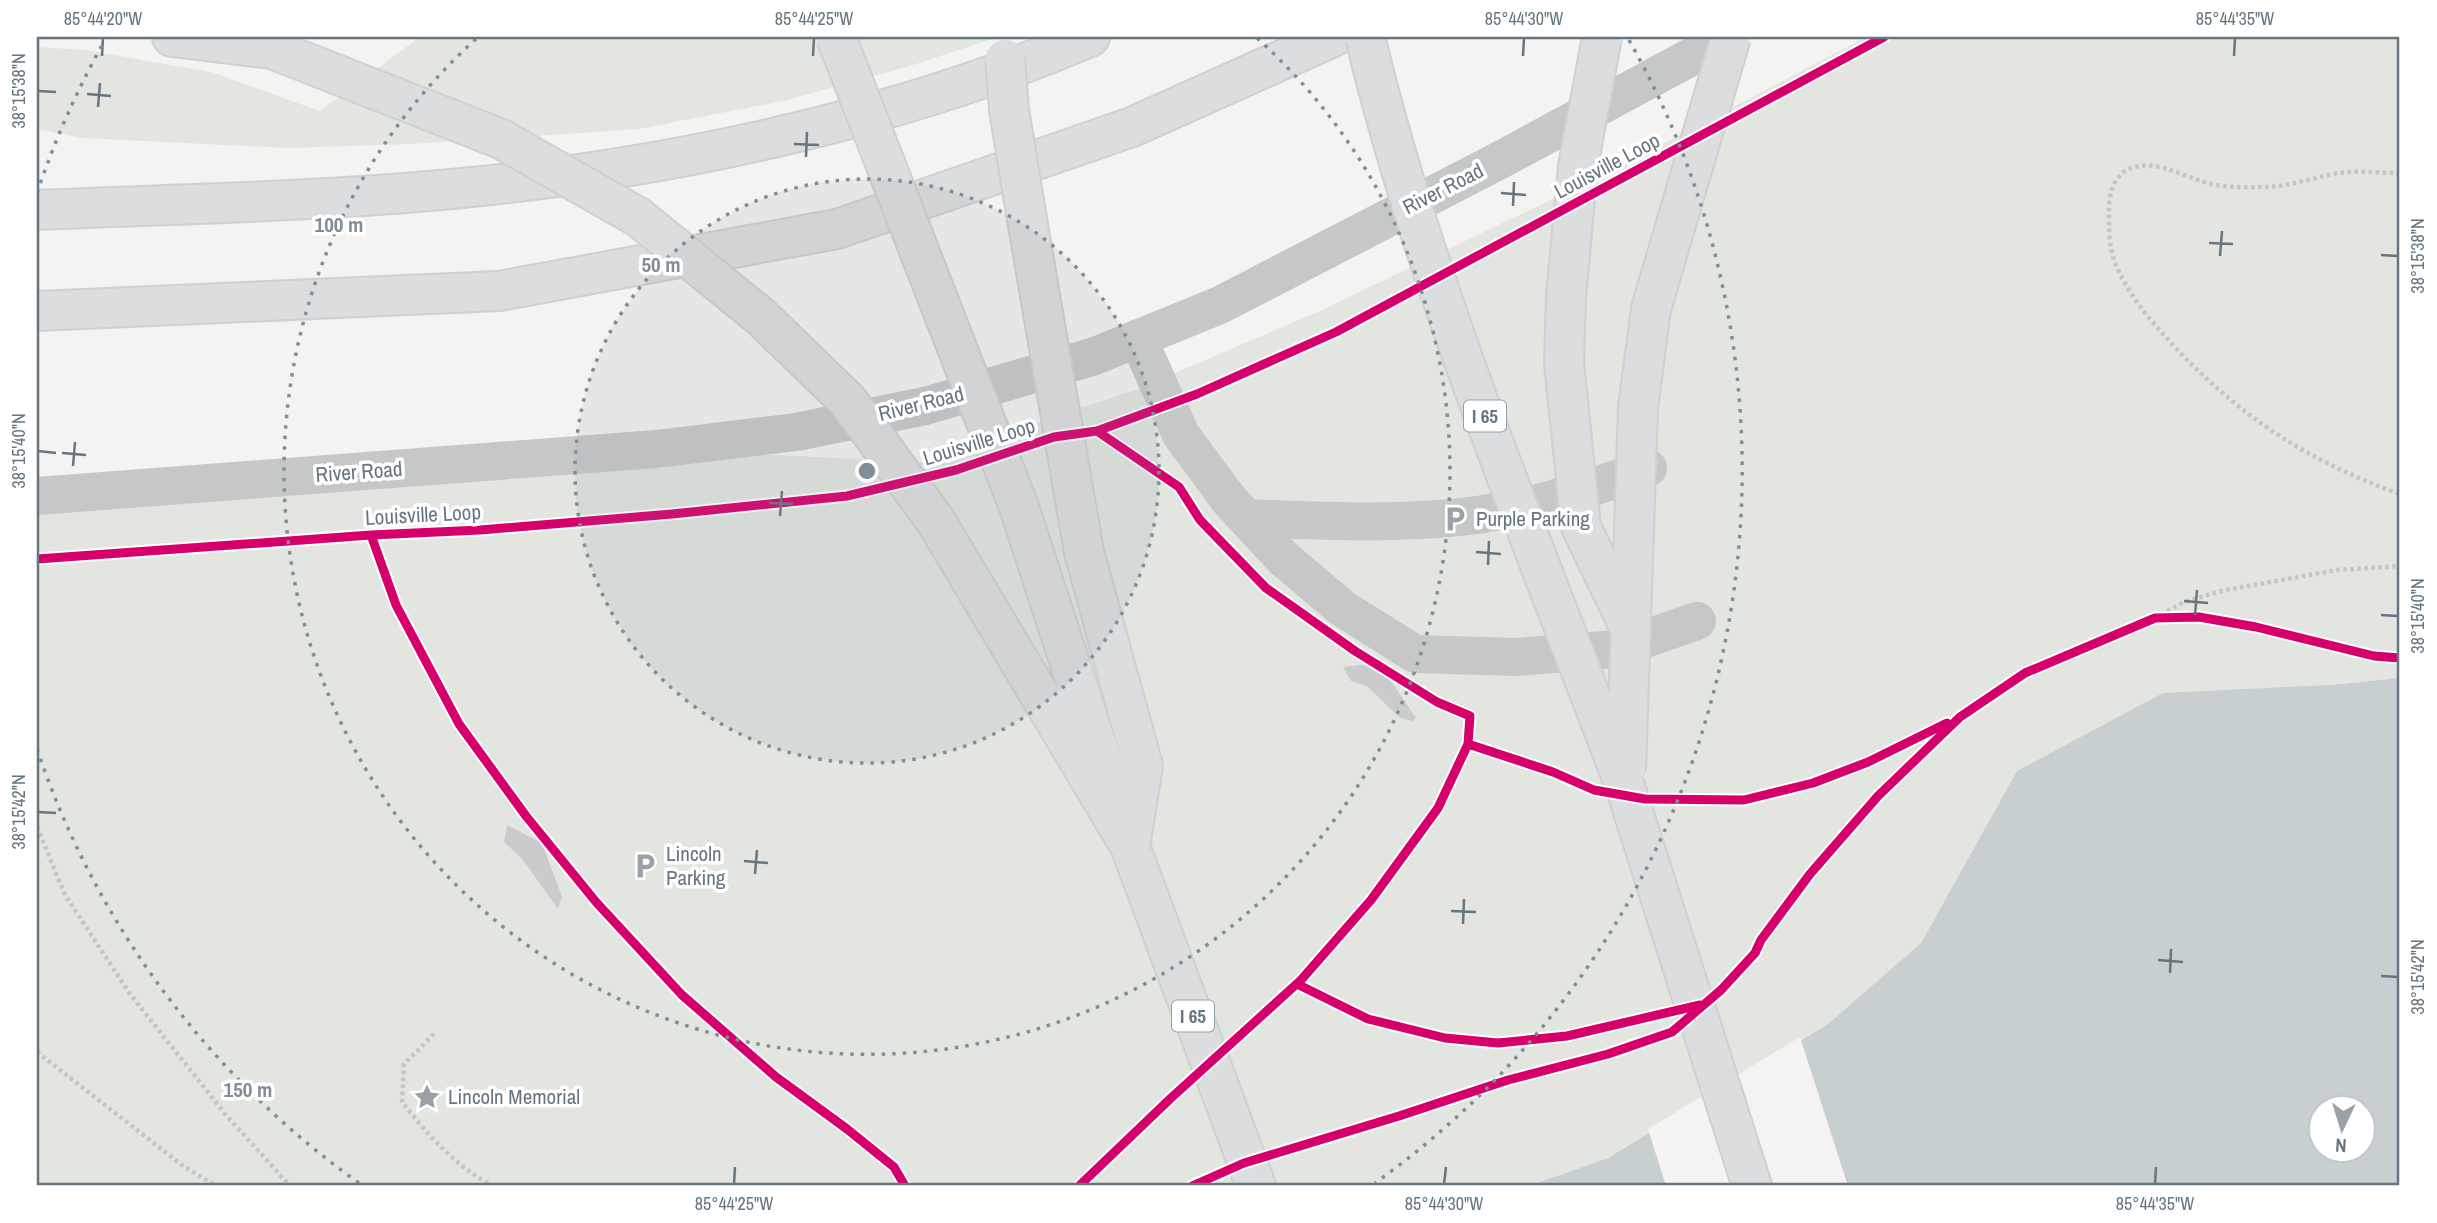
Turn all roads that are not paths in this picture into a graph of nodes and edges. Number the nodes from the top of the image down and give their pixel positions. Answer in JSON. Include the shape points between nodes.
{"nodes":[{"id":1,"x":172,"y":37,"type":"edge"},
{"id":2,"x":214,"y":37,"type":"edge"},
{"id":3,"x":835,"y":37,"type":"edge"},
{"id":4,"x":1090,"y":37,"type":"edge"},
{"id":5,"x":1333,"y":37,"type":"edge"},
{"id":6,"x":1365,"y":37,"type":"edge"},
{"id":7,"x":1602,"y":37,"type":"edge"},
{"id":8,"x":1730,"y":37,"type":"edge"},
{"id":9,"x":1004,"y":44,"type":"edge"},
{"id":10,"x":272,"y":49,"type":"junction"},
{"id":11,"x":37,"y":210,"type":"edge"},
{"id":12,"x":37,"y":311,"type":"edge"},
{"id":13,"x":1138,"y":338,"type":"junction"},
{"id":14,"x":1648,"y":468,"type":"dead end"},
{"id":15,"x":37,"y":496,"type":"edge"},
{"id":16,"x":1247,"y":518,"type":"junction"},
{"id":17,"x":1697,"y":621,"type":"dead end"},
{"id":18,"x":1632,"y":633,"type":"junction"},
{"id":19,"x":1626,"y":789,"type":"junction"},
{"id":20,"x":1130,"y":846,"type":"junction"},
{"id":21,"x":1256,"y":1186,"type":"edge"},
{"id":22,"x":1752,"y":1186,"type":"edge"}],
"edges":[{"from":1,"to":10,"type":"highway"},
{"from":2,"to":10,"type":"highway"},
{"from":3,"to":20,"type":"highway","bridge":true,"via":[[1018,507]]},
{"from":4,"to":11,"type":"highway","via":[[906,102],[660,161],[451,189]]},
{"from":5,"to":12,"type":"highway","via":[[1132,127],[837,229],[499,291]]},
{"from":6,"to":19,"type":"highway","number":"I 65","bridge":true,"via":[[1415,217],[1465,362]]},
{"from":7,"to":18,"type":"highway","bridge":true,"via":[[1576,178],[1564,363],[1581,527]]},
{"from":8,"to":13,"type":"street","name":"River Road","via":[[1220,305]]},
{"from":8,"to":18,"type":"highway","bridge":true,"via":[[1651,309],[1639,408]]},
{"from":9,"to":20,"type":"highway","number":"I 65","bridge":true,"via":[[1009,110],[1084,552],[1143,766]]},
{"from":10,"to":20,"type":"highway","bridge":true,"via":[[501,139],[638,218],[760,316],[848,401],[935,520]]},
{"from":13,"to":15,"type":"street","name":"River Road","via":[[1095,356],[925,406],[796,432],[656,449]]},
{"from":13,"to":16,"type":"street","via":[[1181,435]]},
{"from":14,"to":16,"type":"street","via":[[1570,496],[1478,515],[1355,522]]},
{"from":16,"to":17,"type":"street","via":[[1283,558],[1342,608],[1415,654],[1517,657],[1615,649]]},
{"from":18,"to":19,"type":"highway","bridge":true},
{"from":19,"to":22,"type":"highway","number":"I 65"},
{"from":20,"to":21,"type":"highway","number":"I 65"}]}
